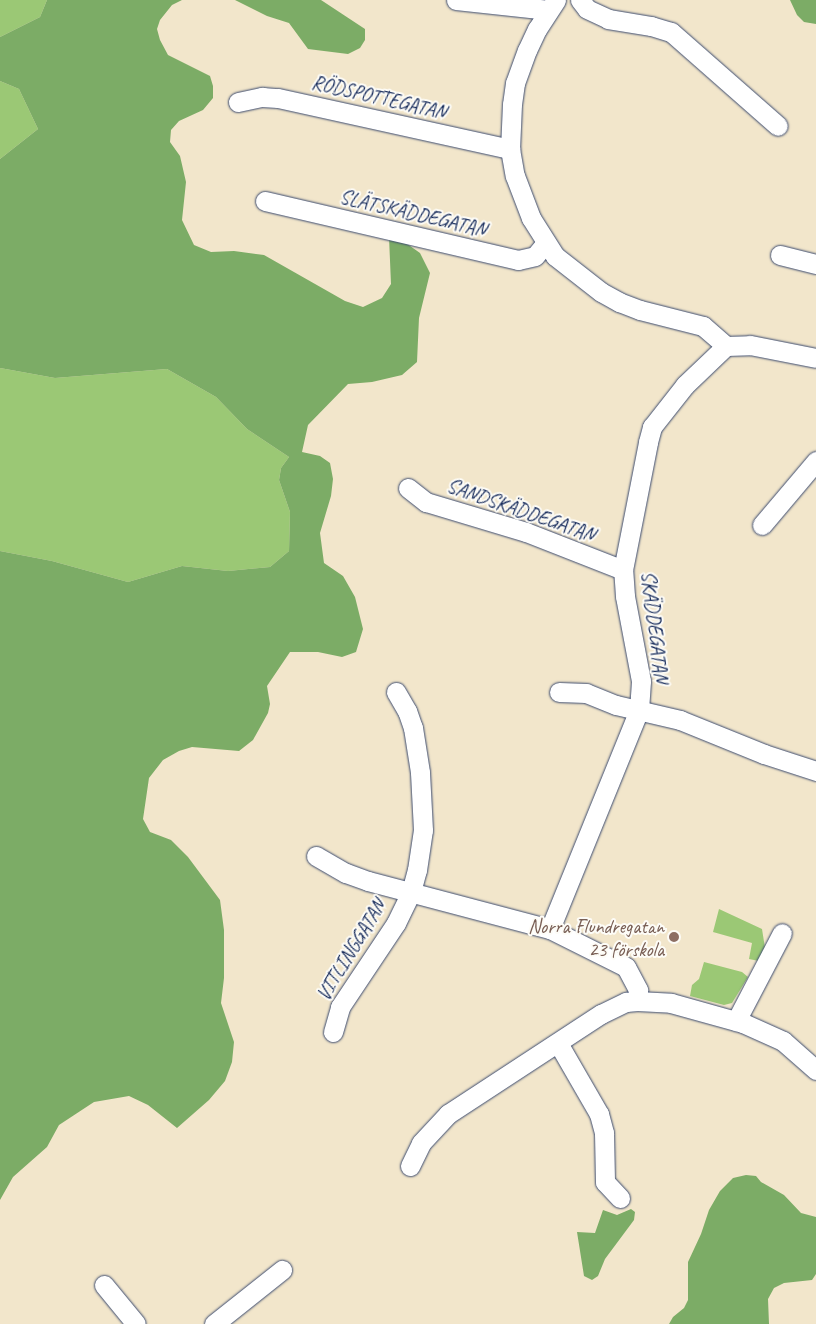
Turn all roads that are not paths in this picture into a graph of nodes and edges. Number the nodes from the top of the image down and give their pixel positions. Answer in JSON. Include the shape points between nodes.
{"nodes":[{"id":1,"x":456,"y":0,"type":"edge"},
{"id":2,"x":580,"y":0,"type":"edge"},
{"id":3,"x":552,"y":5,"type":"edge"},
{"id":4,"x":238,"y":102,"type":"dead end"},
{"id":5,"x":778,"y":126,"type":"dead end"},
{"id":6,"x":510,"y":149,"type":"junction"},
{"id":7,"x":265,"y":201,"type":"dead end"},
{"id":8,"x":546,"y":243,"type":"junction"},
{"id":9,"x":780,"y":255,"type":"dead end"},
{"id":10,"x":816,"y":264,"type":"edge"},
{"id":11,"x":726,"y":346,"type":"junction"},
{"id":12,"x":816,"y":358,"type":"edge"},
{"id":13,"x":816,"y":461,"type":"edge"},
{"id":14,"x":408,"y":488,"type":"dead end"},
{"id":15,"x":762,"y":525,"type":"dead end"},
{"id":16,"x":623,"y":570,"type":"junction"},
{"id":17,"x":396,"y":692,"type":"dead end"},
{"id":18,"x":559,"y":692,"type":"dead end"},
{"id":19,"x":639,"y":710,"type":"junction"},
{"id":20,"x":816,"y":772,"type":"edge"},
{"id":21,"x":316,"y":856,"type":"dead end"},
{"id":22,"x":411,"y":892,"type":"junction"},
{"id":23,"x":550,"y":930,"type":"junction"},
{"id":24,"x":782,"y":933,"type":"dead end"},
{"id":25,"x":637,"y":1001,"type":"junction"},
{"id":26,"x":736,"y":1021,"type":"junction"},
{"id":27,"x":333,"y":1032,"type":"dead end"},
{"id":28,"x":558,"y":1043,"type":"junction"},
{"id":29,"x":816,"y":1070,"type":"edge"},
{"id":30,"x":410,"y":1166,"type":"dead end"},
{"id":31,"x":620,"y":1198,"type":"dead end"},
{"id":32,"x":282,"y":1270,"type":"dead end"},
{"id":33,"x":104,"y":1285,"type":"dead end"},
{"id":34,"x":136,"y":1324,"type":"edge"},
{"id":35,"x":214,"y":1324,"type":"edge"}],
"edges":[{"from":1,"to":3,"type":"street"},
{"from":2,"to":5,"type":"street","via":[[587,9],[608,19],[671,32]]},
{"from":3,"to":6,"type":"street","via":[[532,38],[515,83]]},
{"from":4,"to":6,"type":"street","name":"RÖDSPOTTEGATAN","via":[[262,97],[278,98]]},
{"from":6,"to":8,"type":"street","via":[[520,193]]},
{"from":7,"to":8,"type":"street","name":"SLÄTSKÄDDEGATAN","via":[[518,260],[535,256]]},
{"from":8,"to":11,"type":"street","via":[[568,267],[619,302],[703,326]]},
{"from":9,"to":10,"type":"street"},
{"from":11,"to":12,"type":"street","via":[[750,345]]},
{"from":11,"to":16,"type":"street","name":"SKÄDDEGATAN","via":[[685,385],[652,427]]},
{"from":13,"to":15,"type":"street"},
{"from":14,"to":16,"type":"street","name":"SANDSKÄDDEGATAN","via":[[426,502],[526,532]]},
{"from":16,"to":19,"type":"street","name":"SKÄDDEGATAN","via":[[641,681]]},
{"from":17,"to":22,"type":"street","name":"VITLINGGATAN","via":[[413,728],[422,794],[423,830]]},
{"from":18,"to":19,"type":"street","via":[[586,693]]},
{"from":19,"to":20,"type":"street","via":[[680,720]]},
{"from":19,"to":23,"type":"street","name":"SKÄDDEGATAN"},
{"from":21,"to":22,"type":"street","name":"VITLINGGATAN","via":[[346,873]]},
{"from":22,"to":23,"type":"street","name":"VITLINGGATAN"},
{"from":22,"to":27,"type":"street","name":"VITLINGGATAN","via":[[396,923],[340,1007]]},
{"from":23,"to":25,"type":"street","name":"VITLINGGATAN","via":[[626,967],[638,990]]},
{"from":24,"to":26,"type":"street"},
{"from":25,"to":26,"type":"street","via":[[671,1003]]},
{"from":25,"to":28,"type":"street","via":[[601,1014]]},
{"from":26,"to":29,"type":"street","via":[[783,1041]]},
{"from":28,"to":30,"type":"street","via":[[448,1114],[421,1143]]},
{"from":28,"to":31,"type":"street","via":[[599,1114],[604,1133],[605,1182]]},
{"from":32,"to":35,"type":"street"},
{"from":33,"to":34,"type":"street"}]}
